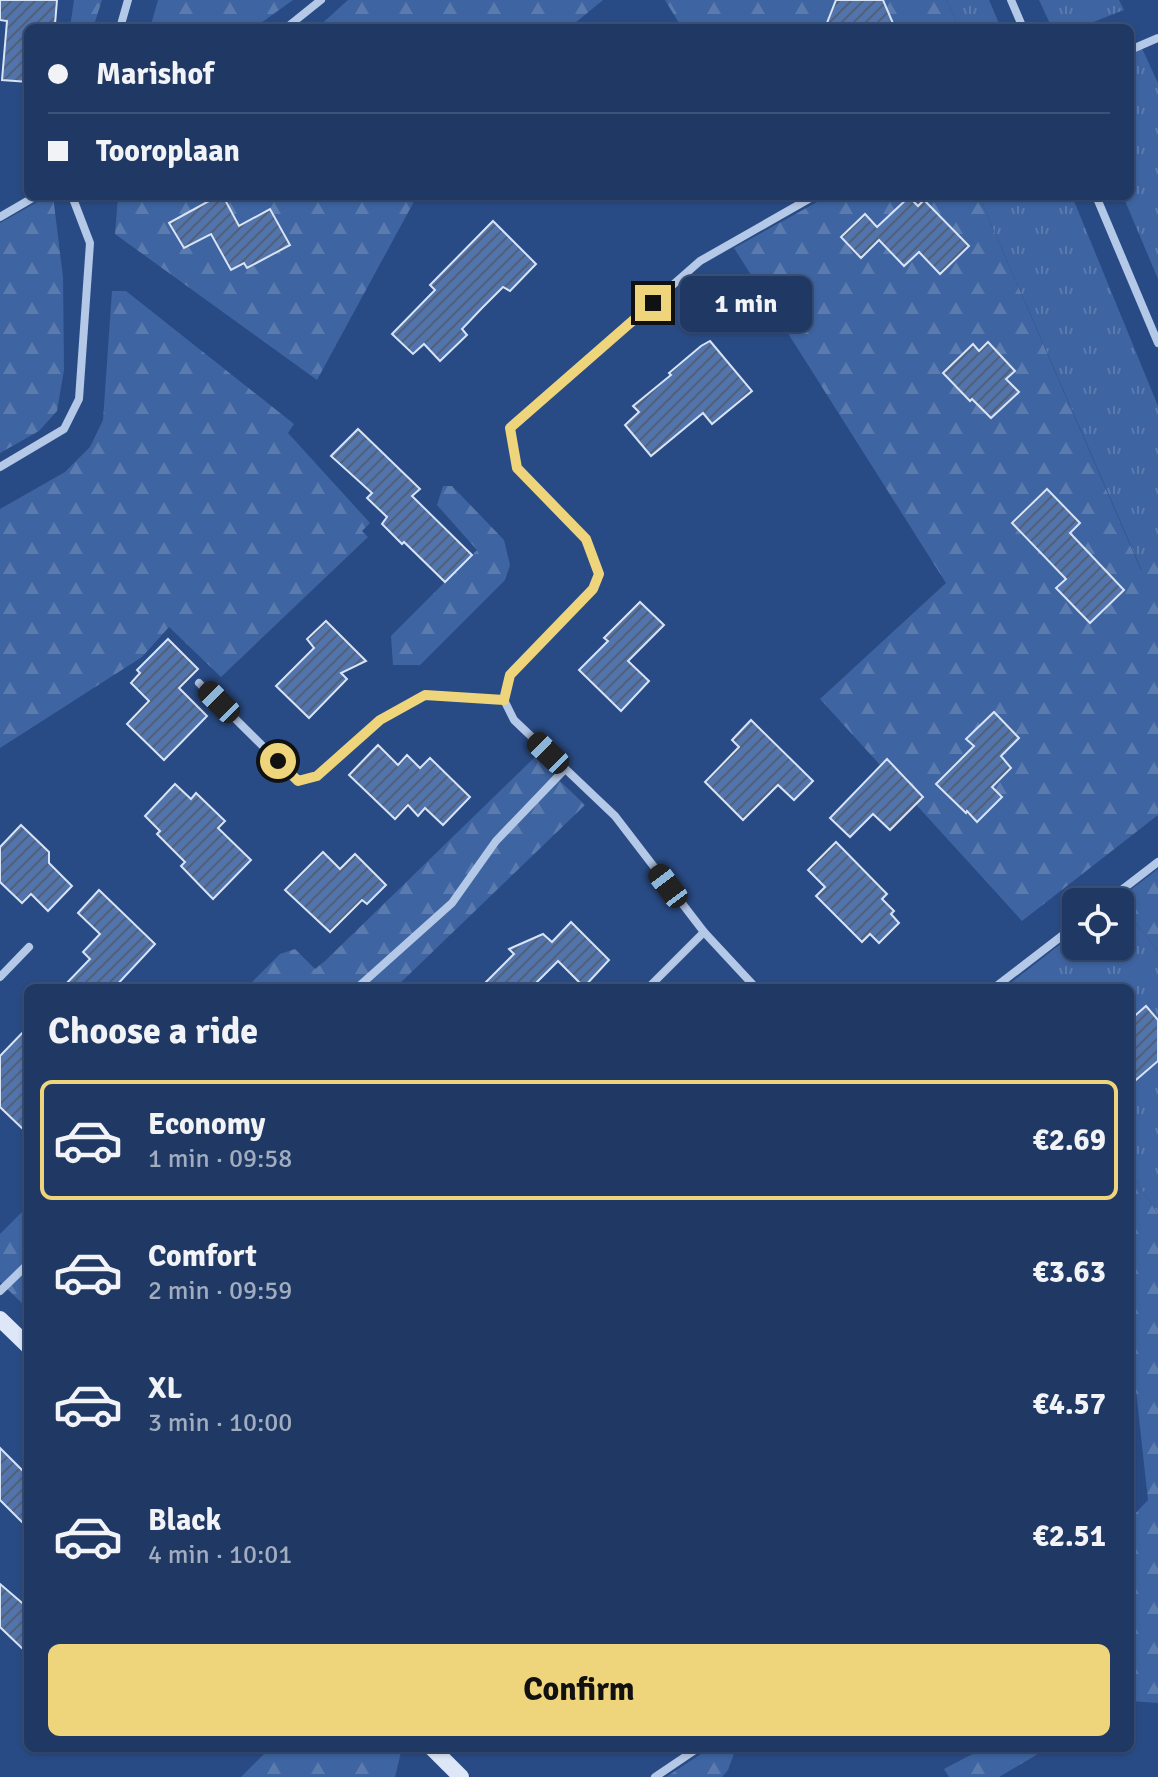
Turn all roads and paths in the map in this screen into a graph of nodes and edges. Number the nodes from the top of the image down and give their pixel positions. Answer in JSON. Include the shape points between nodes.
{"nodes":[{"id":1,"x":128,"y":0,"type":"edge"},
{"id":2,"x":321,"y":0,"type":"edge"},
{"id":3,"x":1011,"y":0,"type":"edge"},
{"id":4,"x":121,"y":24,"type":"edge"},
{"id":5,"x":291,"y":24,"type":"edge"},
{"id":6,"x":1021,"y":24,"type":"edge"},
{"id":7,"x":1158,"y":38,"type":"edge"},
{"id":8,"x":1134,"y":48,"type":"edge"},
{"id":9,"x":29,"y":200,"type":"edge"},
{"id":10,"x":74,"y":200,"type":"edge"},
{"id":11,"x":807,"y":200,"type":"edge"},
{"id":12,"x":1098,"y":200,"type":"edge"},
{"id":13,"x":0,"y":217,"type":"edge"},
{"id":14,"x":1158,"y":343,"type":"edge"},
{"id":15,"x":0,"y":467,"type":"edge"},
{"id":16,"x":199,"y":683,"type":"dead end"},
{"id":17,"x":504,"y":700,"type":"junction"},
{"id":18,"x":565,"y":769,"type":"junction"},
{"id":19,"x":1158,"y":862,"type":"edge"},
{"id":20,"x":1124,"y":888,"type":"edge"},
{"id":21,"x":704,"y":932,"type":"junction"},
{"id":22,"x":1062,"y":936,"type":"edge"},
{"id":23,"x":29,"y":947,"type":"dead end"},
{"id":24,"x":0,"y":977,"type":"edge"},
{"id":25,"x":361,"y":984,"type":"edge"},
{"id":26,"x":652,"y":984,"type":"edge"},
{"id":27,"x":752,"y":984,"type":"edge"},
{"id":28,"x":999,"y":984,"type":"edge"},
{"id":29,"x":24,"y":1268,"type":"edge"},
{"id":30,"x":0,"y":1291,"type":"edge"},
{"id":31,"x":0,"y":1319,"type":"edge"},
{"id":32,"x":24,"y":1342,"type":"edge"},
{"id":33,"x":436,"y":1752,"type":"edge"},
{"id":34,"x":692,"y":1752,"type":"edge"},
{"id":35,"x":461,"y":1777,"type":"edge"},
{"id":36,"x":655,"y":1777,"type":"edge"}],
"edges":[{"from":1,"to":4,"type":"street"},
{"from":2,"to":5,"type":"street"},
{"from":3,"to":6,"type":"street"},
{"from":7,"to":8,"type":"street"},
{"from":9,"to":13,"type":"street"},
{"from":10,"to":15,"type":"street","via":[[90,243],[79,399],[64,429]]},
{"from":11,"to":17,"type":"street","via":[[700,261],[510,428],[517,468],[586,539],[599,574],[593,589],[510,675]]},
{"from":12,"to":14,"type":"street"},
{"from":16,"to":17,"type":"street","via":[[298,781],[317,776],[380,720],[425,695]]},
{"from":17,"to":18,"type":"street","via":[[514,720]]},
{"from":18,"to":21,"type":"street","via":[[615,816]]},
{"from":18,"to":25,"type":"street","via":[[496,841],[452,903]]},
{"from":19,"to":20,"type":"street"},
{"from":21,"to":26,"type":"street"},
{"from":21,"to":27,"type":"street"},
{"from":22,"to":28,"type":"street"},
{"from":23,"to":24,"type":"street"},
{"from":29,"to":30,"type":"street"},
{"from":31,"to":32,"type":"street"},
{"from":33,"to":35,"type":"street"},
{"from":34,"to":36,"type":"street"}]}
